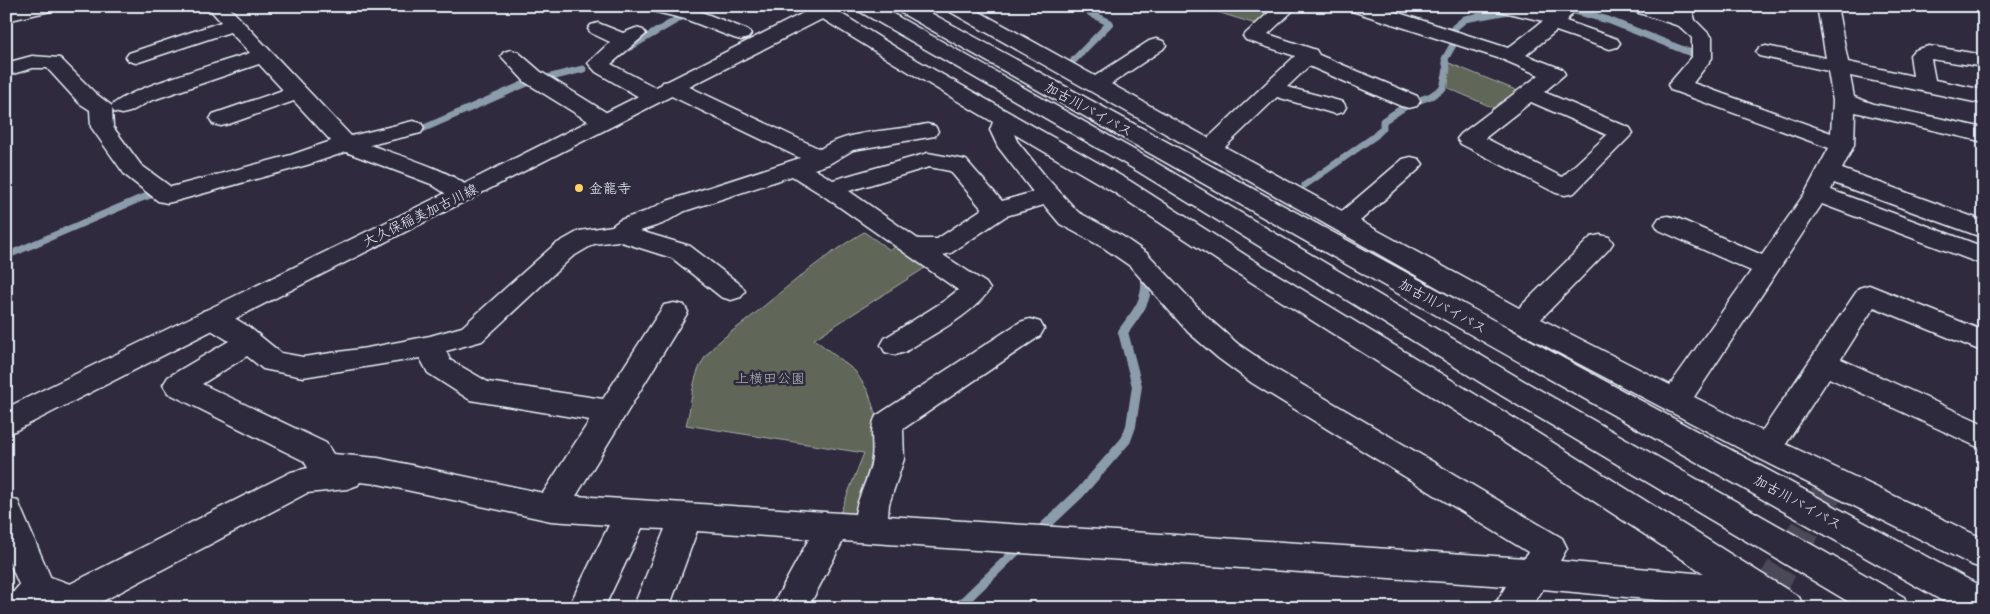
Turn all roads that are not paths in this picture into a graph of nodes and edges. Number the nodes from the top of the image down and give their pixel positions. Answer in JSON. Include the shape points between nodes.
{"nodes":[{"id":1,"x":48,"y":6,"type":"edge"},
{"id":2,"x":217,"y":6,"type":"edge"},
{"id":3,"x":655,"y":6,"type":"edge"},
{"id":4,"x":954,"y":6,"type":"edge"},
{"id":5,"x":1288,"y":6,"type":"edge"},
{"id":6,"x":1356,"y":6,"type":"edge"},
{"id":7,"x":1502,"y":6,"type":"edge"},
{"id":8,"x":1637,"y":6,"type":"edge"},
{"id":9,"x":1827,"y":6,"type":"edge"},
{"id":10,"x":823,"y":8,"type":"edge"},
{"id":11,"x":882,"y":9,"type":"edge"},
{"id":12,"x":1684,"y":14,"type":"edge"},
{"id":13,"x":6,"y":15,"type":"edge"},
{"id":14,"x":1560,"y":16,"type":"edge"},
{"id":15,"x":234,"y":24,"type":"junction"},
{"id":16,"x":598,"y":29,"type":"dead end"},
{"id":17,"x":741,"y":34,"type":"dead end"},
{"id":18,"x":1610,"y":43,"type":"dead end"},
{"id":19,"x":1156,"y":45,"type":"dead end"},
{"id":20,"x":1766,"y":52,"type":"dead end"},
{"id":21,"x":264,"y":55,"type":"junction"},
{"id":22,"x":511,"y":56,"type":"dead end"},
{"id":23,"x":1511,"y":56,"type":"junction"},
{"id":24,"x":136,"y":57,"type":"dead end"},
{"id":25,"x":1306,"y":57,"type":"junction"},
{"id":26,"x":1984,"y":62,"type":"edge"},
{"id":27,"x":1837,"y":66,"type":"junction"},
{"id":28,"x":6,"y":70,"type":"edge"},
{"id":29,"x":1925,"y":84,"type":"junction"},
{"id":30,"x":1095,"y":85,"type":"junction"},
{"id":31,"x":1272,"y":89,"type":"junction"},
{"id":32,"x":662,"y":91,"type":"junction"},
{"id":33,"x":298,"y":92,"type":"junction"},
{"id":34,"x":1528,"y":93,"type":"junction"},
{"id":35,"x":1984,"y":97,"type":"edge"},
{"id":36,"x":1409,"y":101,"type":"dead end"},
{"id":37,"x":1844,"y":101,"type":"junction"},
{"id":38,"x":122,"y":107,"type":"dead end"},
{"id":39,"x":1335,"y":108,"type":"dead end"},
{"id":40,"x":222,"y":120,"type":"dead end"},
{"id":41,"x":1009,"y":120,"type":"junction"},
{"id":42,"x":604,"y":121,"type":"junction"},
{"id":43,"x":413,"y":128,"type":"dead end"},
{"id":44,"x":1447,"y":129,"type":"dead end"},
{"id":45,"x":927,"y":130,"type":"dead end"},
{"id":46,"x":1983,"y":132,"type":"edge"},
{"id":47,"x":1469,"y":139,"type":"junction"},
{"id":48,"x":346,"y":144,"type":"junction"},
{"id":49,"x":1842,"y":145,"type":"junction"},
{"id":50,"x":1210,"y":149,"type":"junction"},
{"id":51,"x":821,"y":159,"type":"junction"},
{"id":52,"x":793,"y":167,"type":"junction"},
{"id":53,"x":1393,"y":172,"type":"dead end"},
{"id":54,"x":1822,"y":183,"type":"junction"},
{"id":55,"x":830,"y":190,"type":"junction"},
{"id":56,"x":463,"y":194,"type":"junction"},
{"id":57,"x":1049,"y":195,"type":"junction"},
{"id":58,"x":997,"y":211,"type":"junction"},
{"id":59,"x":1343,"y":223,"type":"junction"},
{"id":60,"x":1668,"y":224,"type":"dead end"},
{"id":61,"x":1984,"y":230,"type":"edge"},
{"id":62,"x":619,"y":233,"type":"junction"},
{"id":63,"x":1600,"y":242,"type":"dead end"},
{"id":64,"x":912,"y":247,"type":"junction"},
{"id":65,"x":1984,"y":257,"type":"edge"},
{"id":66,"x":1767,"y":268,"type":"junction"},
{"id":67,"x":731,"y":291,"type":"dead end"},
{"id":68,"x":674,"y":312,"type":"dead end"},
{"id":69,"x":213,"y":318,"type":"junction"},
{"id":70,"x":1522,"y":321,"type":"junction"},
{"id":71,"x":1030,"y":329,"type":"dead end"},
{"id":72,"x":249,"y":342,"type":"junction"},
{"id":73,"x":1984,"y":342,"type":"edge"},
{"id":74,"x":895,"y":345,"type":"dead end"},
{"id":75,"x":430,"y":346,"type":"junction"},
{"id":76,"x":1824,"y":363,"type":"junction"},
{"id":77,"x":1514,"y":389,"type":"junction"},
{"id":78,"x":1666,"y":411,"type":"junction"},
{"id":79,"x":612,"y":412,"type":"junction"},
{"id":80,"x":6,"y":422,"type":"edge"},
{"id":81,"x":1984,"y":438,"type":"edge"},
{"id":82,"x":1767,"y":448,"type":"junction"},
{"id":83,"x":378,"y":471,"type":"junction"},
{"id":84,"x":550,"y":508,"type":"junction"},
{"id":85,"x":6,"y":511,"type":"edge"},
{"id":86,"x":632,"y":513,"type":"junction"},
{"id":87,"x":686,"y":517,"type":"junction"},
{"id":88,"x":833,"y":528,"type":"junction"},
{"id":89,"x":870,"y":530,"type":"junction"},
{"id":90,"x":1984,"y":555,"type":"edge"},
{"id":91,"x":1533,"y":573,"type":"junction"},
{"id":92,"x":1984,"y":590,"type":"edge"},
{"id":93,"x":30,"y":599,"type":"edge"},
{"id":94,"x":1776,"y":601,"type":"edge"},
{"id":95,"x":1984,"y":606,"type":"edge"},
{"id":96,"x":586,"y":608,"type":"edge"},
{"id":97,"x":651,"y":608,"type":"edge"},
{"id":98,"x":789,"y":608,"type":"edge"},
{"id":99,"x":1511,"y":608,"type":"edge"},
{"id":100,"x":1854,"y":608,"type":"edge"},
{"id":101,"x":1891,"y":608,"type":"edge"}],
"edges":[{"from":1,"to":13,"type":"main road"},
{"from":2,"to":15,"type":"main road"},
{"from":3,"to":17,"type":"main road","via":[[690,14]]},
{"from":4,"to":30,"type":"main road"},
{"from":5,"to":25,"type":"main road","via":[[1253,36],[1295,48],[1309,54]]},
{"from":6,"to":23,"type":"main road","via":[[1424,35]]},
{"from":7,"to":14,"type":"main road"},
{"from":8,"to":12,"type":"main road"},
{"from":9,"to":27,"type":"main road"},
{"from":10,"to":32,"type":"main road","name":"大久保稲美加古川線"},
{"from":10,"to":41,"type":"main road","via":[[918,69]]},
{"from":11,"to":77,"type":"main road","name":"加古川バイパス"},
{"from":11,"to":78,"type":"main road","name":"加古川バイパス"},
{"from":12,"to":49,"type":"main road","via":[[1702,37],[1702,58],[1679,85]]},
{"from":14,"to":18,"type":"main road"},
{"from":14,"to":23,"type":"main road"},
{"from":15,"to":21,"type":"main road"},
{"from":15,"to":24,"type":"main road"},
{"from":16,"to":32,"type":"main road","via":[[629,38],[598,63],[603,68]]},
{"from":19,"to":30,"type":"main road"},
{"from":20,"to":27,"type":"main road"},
{"from":21,"to":33,"type":"main road"},
{"from":21,"to":38,"type":"main road","via":[[142,96]]},
{"from":22,"to":42,"type":"main road","via":[[533,76]]},
{"from":23,"to":34,"type":"main road","via":[[1554,74]]},
{"from":25,"to":31,"type":"main road"},
{"from":25,"to":36,"type":"main road"},
{"from":26,"to":29,"type":"main road","via":[[1929,52],[1920,55]]},
{"from":27,"to":29,"type":"main road"},
{"from":27,"to":37,"type":"main road"},
{"from":28,"to":48,"type":"main road","via":[[32,62],[53,62],[101,107],[102,127],[133,170],[167,196],[248,180]]},
{"from":29,"to":35,"type":"main road"},
{"from":30,"to":50,"type":"main road"},
{"from":31,"to":39,"type":"main road"},
{"from":31,"to":50,"type":"main road"},
{"from":32,"to":42,"type":"main road","name":"大久保稲美加古川線"},
{"from":32,"to":51,"type":"main road"},
{"from":33,"to":40,"type":"main road"},
{"from":33,"to":48,"type":"main road"},
{"from":34,"to":47,"type":"main road"},
{"from":34,"to":47,"type":"main road","via":[[1628,128],[1565,188]]},
{"from":37,"to":46,"type":"main road","via":[[1868,109]]},
{"from":37,"to":49,"type":"main road"},
{"from":41,"to":57,"type":"main road","via":[[1001,130],[1006,142]]},
{"from":41,"to":94,"type":"main road","via":[[1490,418]]},
{"from":42,"to":56,"type":"main road","name":"大久保稲美加古川線"},
{"from":43,"to":48,"type":"main road"},
{"from":44,"to":47,"type":"main road"},
{"from":45,"to":51,"type":"main road","via":[[843,146]]},
{"from":48,"to":56,"type":"main road","via":[[440,179]]},
{"from":49,"to":54,"type":"main road"},
{"from":50,"to":59,"type":"main road"},
{"from":51,"to":52,"type":"main road"},
{"from":52,"to":55,"type":"main road"},
{"from":52,"to":62,"type":"main road","via":[[676,206]]},
{"from":53,"to":59,"type":"main road"},
{"from":54,"to":61,"type":"main road"},
{"from":54,"to":65,"type":"main road"},
{"from":54,"to":66,"type":"main road"},
{"from":55,"to":58,"type":"main road","via":[[928,160],[958,165]]},
{"from":55,"to":64,"type":"main road"},
{"from":56,"to":69,"type":"main road","name":"大久保稲美加古川線"},
{"from":57,"to":58,"type":"main road"},
{"from":57,"to":91,"type":"main road","via":[[1069,218],[1139,260],[1198,324],[1262,375],[1550,548]]},
{"from":58,"to":64,"type":"main road","via":[[942,247]]},
{"from":59,"to":70,"type":"main road"},
{"from":60,"to":66,"type":"main road"},
{"from":62,"to":67,"type":"main road","via":[[682,252]]},
{"from":62,"to":75,"type":"main road","via":[[588,237],[563,251],[472,334]]},
{"from":63,"to":70,"type":"main road"},
{"from":64,"to":74,"type":"main road","via":[[976,288],[954,308]]},
{"from":66,"to":78,"type":"main road"},
{"from":68,"to":79,"type":"main road"},
{"from":69,"to":72,"type":"main road"},
{"from":69,"to":80,"type":"main road","name":"大久保稲美加古川線"},
{"from":70,"to":78,"type":"main road"},
{"from":71,"to":89,"type":"main road","via":[[989,370],[885,413],[888,459],[873,504]]},
{"from":72,"to":75,"type":"main road","via":[[273,362],[303,367]]},
{"from":72,"to":83,"type":"main road","via":[[178,385],[315,452],[323,466]]},
{"from":73,"to":76,"type":"main road","via":[[1870,294]]},
{"from":75,"to":79,"type":"main road","via":[[438,366],[481,392]]},
{"from":76,"to":81,"type":"main road"},
{"from":76,"to":82,"type":"main road"},
{"from":77,"to":100,"type":"main road"},
{"from":77,"to":101,"type":"main road","name":"加古川バイパス"},
{"from":78,"to":82,"type":"main road"},
{"from":78,"to":92,"type":"main road"},
{"from":78,"to":95,"type":"main road","name":"加古川バイパス"},
{"from":79,"to":84,"type":"main road"},
{"from":82,"to":90,"type":"main road"},
{"from":83,"to":84,"type":"main road"},
{"from":83,"to":93,"type":"main road","via":[[302,482],[72,600]]},
{"from":84,"to":86,"type":"main road"},
{"from":85,"to":93,"type":"main road"},
{"from":86,"to":87,"type":"main road"},
{"from":86,"to":96,"type":"main road"},
{"from":87,"to":88,"type":"main road"},
{"from":87,"to":97,"type":"main road"},
{"from":88,"to":89,"type":"main road"},
{"from":88,"to":98,"type":"main road"},
{"from":89,"to":91,"type":"main road"},
{"from":91,"to":94,"type":"main road"},
{"from":91,"to":99,"type":"main road"}]}
